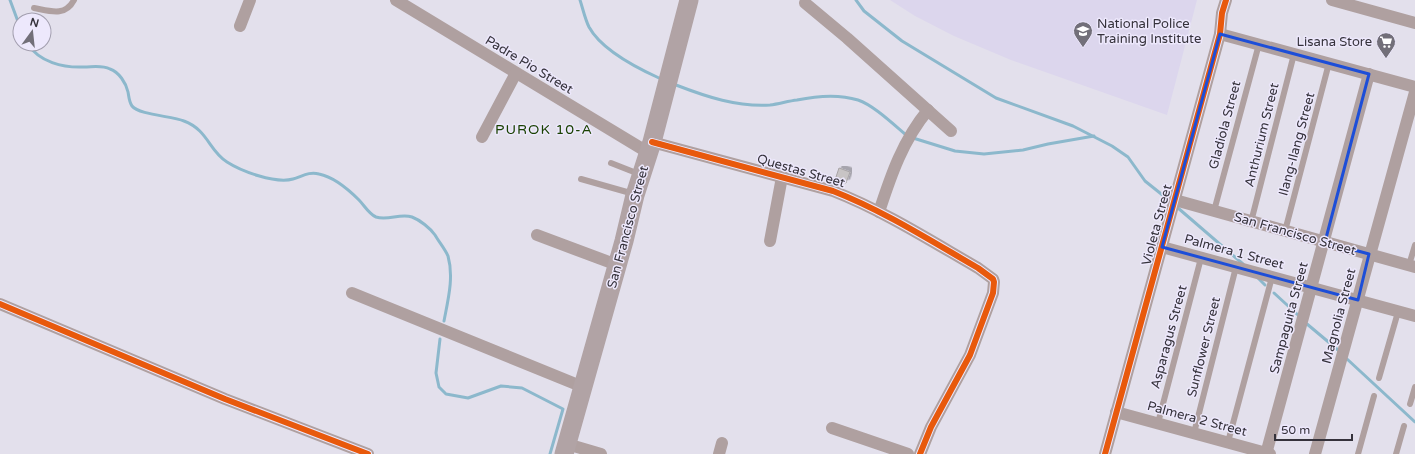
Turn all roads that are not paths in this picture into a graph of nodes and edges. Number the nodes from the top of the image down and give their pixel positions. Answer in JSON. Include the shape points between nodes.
{"nodes":[{"id":1,"x":74,"y":0,"type":"edge"},
{"id":2,"x":250,"y":0,"type":"edge"},
{"id":3,"x":396,"y":0,"type":"edge"},
{"id":4,"x":689,"y":0,"type":"edge"},
{"id":5,"x":1226,"y":0,"type":"edge"},
{"id":6,"x":1332,"y":0,"type":"edge"},
{"id":7,"x":805,"y":3,"type":"dead end"},
{"id":8,"x":34,"y":8,"type":"dead end"},
{"id":9,"x":1415,"y":23,"type":"edge"},
{"id":10,"x":240,"y":26,"type":"dead end"},
{"id":11,"x":1220,"y":34,"type":"junction"},
{"id":12,"x":1258,"y":44,"type":"junction"},
{"id":13,"x":1294,"y":54,"type":"junction"},
{"id":14,"x":1329,"y":63,"type":"junction"},
{"id":15,"x":516,"y":73,"type":"junction"},
{"id":16,"x":1370,"y":74,"type":"junction"},
{"id":17,"x":1415,"y":87,"type":"edge"},
{"id":18,"x":1415,"y":92,"type":"edge"},
{"id":19,"x":928,"y":110,"type":"junction"},
{"id":20,"x":951,"y":131,"type":"dead end"},
{"id":21,"x":482,"y":137,"type":"dead end"},
{"id":22,"x":650,"y":148,"type":"junction"},
{"id":23,"x":611,"y":163,"type":"dead end"},
{"id":24,"x":642,"y":175,"type":"junction"},
{"id":25,"x":782,"y":177,"type":"junction"},
{"id":26,"x":581,"y":179,"type":"dead end"},
{"id":27,"x":635,"y":195,"type":"junction"},
{"id":28,"x":1175,"y":200,"type":"junction"},
{"id":29,"x":1214,"y":211,"type":"junction"},
{"id":30,"x":879,"y":212,"type":"junction"},
{"id":31,"x":1251,"y":222,"type":"junction"},
{"id":32,"x":1285,"y":231,"type":"junction"},
{"id":33,"x":537,"y":235,"type":"dead end"},
{"id":34,"x":770,"y":240,"type":"dead end"},
{"id":35,"x":1325,"y":242,"type":"junction"},
{"id":36,"x":1415,"y":245,"type":"edge"},
{"id":37,"x":1162,"y":247,"type":"junction"},
{"id":38,"x":1369,"y":254,"type":"junction"},
{"id":39,"x":1201,"y":258,"type":"junction"},
{"id":40,"x":617,"y":265,"type":"junction"},
{"id":41,"x":1412,"y":266,"type":"edge"},
{"id":42,"x":1236,"y":267,"type":"junction"},
{"id":43,"x":1272,"y":277,"type":"junction"},
{"id":44,"x":1312,"y":288,"type":"junction"},
{"id":45,"x":352,"y":293,"type":"dead end"},
{"id":46,"x":1358,"y":300,"type":"junction"},
{"id":47,"x":0,"y":304,"type":"edge"},
{"id":48,"x":1398,"y":312,"type":"junction"},
{"id":49,"x":1415,"y":316,"type":"edge"},
{"id":50,"x":1379,"y":378,"type":"dead end"},
{"id":51,"x":583,"y":387,"type":"junction"},
{"id":52,"x":1415,"y":387,"type":"edge"},
{"id":53,"x":1374,"y":396,"type":"dead end"},
{"id":54,"x":1410,"y":404,"type":"dead end"},
{"id":55,"x":1116,"y":412,"type":"junction"},
{"id":56,"x":1158,"y":423,"type":"junction"},
{"id":57,"x":1404,"y":426,"type":"dead end"},
{"id":58,"x":832,"y":428,"type":"dead end"},
{"id":59,"x":1194,"y":433,"type":"junction"},
{"id":60,"x":1228,"y":442,"type":"junction"},
{"id":61,"x":565,"y":449,"type":"edge"},
{"id":62,"x":368,"y":454,"type":"edge"},
{"id":63,"x":601,"y":454,"type":"edge"},
{"id":64,"x":908,"y":454,"type":"edge"},
{"id":65,"x":920,"y":454,"type":"edge"},
{"id":66,"x":1105,"y":454,"type":"edge"},
{"id":67,"x":1267,"y":454,"type":"edge"},
{"id":68,"x":1315,"y":454,"type":"edge"},
{"id":69,"x":1358,"y":454,"type":"edge"},
{"id":70,"x":1396,"y":454,"type":"edge"}],
"edges":[{"from":1,"to":8,"type":"lane","via":[[71,6],[59,12]]},
{"from":2,"to":10,"type":"street"},
{"from":3,"to":15,"type":"street","name":"Padre Pio Street"},
{"from":4,"to":22,"type":"main road","name":"San Francisco Street"},
{"from":5,"to":11,"type":"street","name":"Violeta Street"},
{"from":6,"to":9,"type":"street"},
{"from":7,"to":19,"type":"street"},
{"from":11,"to":12,"type":"street"},
{"from":11,"to":28,"type":"street","name":"Violeta Street"},
{"from":12,"to":13,"type":"street"},
{"from":12,"to":29,"type":"lane","name":"Gladiola Street"},
{"from":13,"to":14,"type":"street"},
{"from":13,"to":31,"type":"lane","name":"Anthurium Street"},
{"from":14,"to":16,"type":"street"},
{"from":14,"to":32,"type":"lane","name":"Ilang-Ilang Street"},
{"from":15,"to":21,"type":"street"},
{"from":15,"to":22,"type":"street","name":"Padre Pio Street"},
{"from":16,"to":17,"type":"street"},
{"from":16,"to":35,"type":"street","name":"Sampaguita Street"},
{"from":18,"to":38,"type":"street","name":"Magnolia Street"},
{"from":19,"to":20,"type":"street"},
{"from":19,"to":30,"type":"street","via":[[918,121],[896,162]]},
{"from":22,"to":24,"type":"main road","name":"San Francisco Street"},
{"from":22,"to":25,"type":"street","name":"Questas Street"},
{"from":23,"to":24,"type":"lane"},
{"from":24,"to":27,"type":"main road","name":"San Francisco Street"},
{"from":25,"to":30,"type":"street","name":"Questas Street","via":[[833,191]]},
{"from":25,"to":34,"type":"street"},
{"from":26,"to":27,"type":"lane"},
{"from":27,"to":40,"type":"main road","name":"San Francisco Street"},
{"from":28,"to":29,"type":"street","name":"San Francisco Street"},
{"from":28,"to":37,"type":"street","name":"Violeta Street"},
{"from":29,"to":31,"type":"street","name":"San Francisco Street"},
{"from":30,"to":65,"type":"street","name":"Questas Street","via":[[986,272],[994,282],[993,293],[970,355],[931,427]]},
{"from":31,"to":32,"type":"street","name":"San Francisco Street"},
{"from":32,"to":35,"type":"street","name":"San Francisco Street"},
{"from":33,"to":40,"type":"street"},
{"from":35,"to":38,"type":"street","name":"San Francisco Street"},
{"from":35,"to":44,"type":"street","name":"Sampaguita Street"},
{"from":36,"to":41,"type":"lane"},
{"from":37,"to":39,"type":"street","name":"Palmera 1 Street"},
{"from":37,"to":55,"type":"street","name":"Violeta Street"},
{"from":38,"to":41,"type":"street","name":"San Francisco Street"},
{"from":38,"to":46,"type":"street","name":"Magnolia Street"},
{"from":39,"to":42,"type":"street","name":"Palmera 1 Street"},
{"from":39,"to":56,"type":"lane","name":"Asparagus Street"},
{"from":40,"to":51,"type":"main road","name":"San Francisco Street"},
{"from":42,"to":43,"type":"street","name":"Palmera 1 Street"},
{"from":42,"to":59,"type":"lane","name":"Sunflower Street"},
{"from":43,"to":44,"type":"street","name":"Palmera 1 Street"},
{"from":43,"to":60,"type":"lane"},
{"from":44,"to":46,"type":"street","name":"Palmera 1 Street"},
{"from":44,"to":67,"type":"street","name":"Sampaguita Street"},
{"from":45,"to":51,"type":"street"},
{"from":46,"to":48,"type":"street","name":"Palmera 1 Street"},
{"from":46,"to":68,"type":"street","name":"Magnolia Street"},
{"from":47,"to":62,"type":"street","via":[[225,399]]},
{"from":48,"to":49,"type":"street","name":"Palmera 1 Street"},
{"from":48,"to":50,"type":"lane"},
{"from":51,"to":61,"type":"main road","name":"San Francisco Street"},
{"from":52,"to":54,"type":"lane"},
{"from":53,"to":69,"type":"lane"},
{"from":55,"to":56,"type":"street","name":"Palmera 2 Street"},
{"from":55,"to":66,"type":"street","name":"Violeta Street"},
{"from":56,"to":59,"type":"street","name":"Palmera 2 Street"},
{"from":57,"to":70,"type":"lane"},
{"from":58,"to":64,"type":"street"},
{"from":59,"to":60,"type":"street","name":"Palmera 2 Street"},
{"from":60,"to":67,"type":"street","name":"Palmera 2 Street"},
{"from":61,"to":63,"type":"street"}]}
